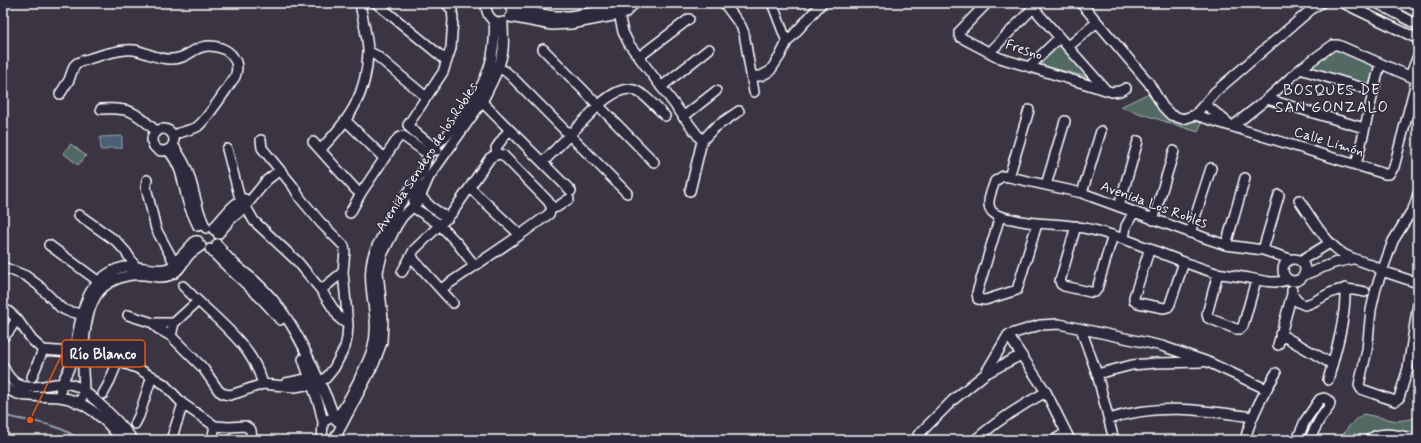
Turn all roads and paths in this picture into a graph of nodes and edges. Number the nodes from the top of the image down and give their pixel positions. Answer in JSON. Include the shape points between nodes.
{"nodes":[{"id":1,"x":360,"y":3,"type":"edge"},
{"id":2,"x":376,"y":3,"type":"edge"},
{"id":3,"x":446,"y":3,"type":"edge"},
{"id":4,"x":486,"y":3,"type":"edge"},
{"id":5,"x":724,"y":3,"type":"edge"},
{"id":6,"x":772,"y":3,"type":"edge"},
{"id":7,"x":822,"y":3,"type":"edge"},
{"id":8,"x":987,"y":3,"type":"edge"},
{"id":9,"x":1081,"y":3,"type":"edge"},
{"id":10,"x":1321,"y":3,"type":"edge"},
{"id":11,"x":1344,"y":3,"type":"edge"},
{"id":12,"x":1377,"y":3,"type":"edge"},
{"id":13,"x":633,"y":4,"type":"edge"},
{"id":14,"x":1031,"y":5,"type":"edge"},
{"id":15,"x":607,"y":11,"type":"edge"},
{"id":16,"x":618,"y":12,"type":"junction"},
{"id":17,"x":508,"y":13,"type":"edge"},
{"id":18,"x":689,"y":19,"type":"dead end"},
{"id":19,"x":494,"y":21,"type":"junction"},
{"id":20,"x":1099,"y":24,"type":"junction"},
{"id":21,"x":1418,"y":25,"type":"edge"},
{"id":22,"x":1059,"y":38,"type":"junction"},
{"id":23,"x":1418,"y":39,"type":"edge"},
{"id":24,"x":787,"y":42,"type":"junction"},
{"id":25,"x":543,"y":49,"type":"dead end"},
{"id":26,"x":710,"y":49,"type":"dead end"},
{"id":27,"x":1070,"y":49,"type":"junction"},
{"id":28,"x":368,"y":51,"type":"junction"},
{"id":29,"x":990,"y":52,"type":"junction"},
{"id":30,"x":1418,"y":56,"type":"edge"},
{"id":31,"x":639,"y":57,"type":"junction"},
{"id":32,"x":446,"y":61,"type":"junction"},
{"id":33,"x":1380,"y":64,"type":"junction"},
{"id":34,"x":494,"y":66,"type":"junction"},
{"id":35,"x":1029,"y":66,"type":"junction"},
{"id":36,"x":1300,"y":69,"type":"junction"},
{"id":37,"x":751,"y":76,"type":"junction"},
{"id":38,"x":1415,"y":77,"type":"edge"},
{"id":39,"x":661,"y":87,"type":"junction"},
{"id":40,"x":1126,"y":88,"type":"dead end"},
{"id":41,"x":1106,"y":90,"type":"junction"},
{"id":42,"x":716,"y":91,"type":"dead end"},
{"id":43,"x":1373,"y":91,"type":"junction"},
{"id":44,"x":754,"y":92,"type":"dead end"},
{"id":45,"x":60,"y":94,"type":"dead end"},
{"id":46,"x":426,"y":97,"type":"junction"},
{"id":47,"x":1267,"y":99,"type":"junction"},
{"id":48,"x":482,"y":102,"type":"junction"},
{"id":49,"x":1205,"y":104,"type":"junction"},
{"id":50,"x":599,"y":105,"type":"junction"},
{"id":51,"x":101,"y":109,"type":"dead end"},
{"id":52,"x":1029,"y":110,"type":"dead end"},
{"id":53,"x":739,"y":111,"type":"dead end"},
{"id":54,"x":1195,"y":115,"type":"junction"},
{"id":55,"x":665,"y":116,"type":"dead end"},
{"id":56,"x":683,"y":116,"type":"junction"},
{"id":57,"x":346,"y":121,"type":"junction"},
{"id":58,"x":1065,"y":121,"type":"dead end"},
{"id":59,"x":1232,"y":126,"type":"junction"},
{"id":60,"x":1364,"y":128,"type":"junction"},
{"id":61,"x":1101,"y":131,"type":"dead end"},
{"id":62,"x":156,"y":132,"type":"junction"},
{"id":63,"x":506,"y":134,"type":"dead end"},
{"id":64,"x":570,"y":135,"type":"junction"},
{"id":65,"x":420,"y":136,"type":"junction"},
{"id":66,"x":260,"y":140,"type":"dead end"},
{"id":67,"x":702,"y":141,"type":"junction"},
{"id":68,"x":1138,"y":141,"type":"dead end"},
{"id":69,"x":313,"y":142,"type":"dead end"},
{"id":70,"x":171,"y":143,"type":"junction"},
{"id":71,"x":414,"y":144,"type":"junction"},
{"id":72,"x":227,"y":149,"type":"dead end"},
{"id":73,"x":320,"y":150,"type":"junction"},
{"id":74,"x":431,"y":151,"type":"junction"},
{"id":75,"x":1174,"y":151,"type":"dead end"},
{"id":76,"x":497,"y":154,"type":"junction"},
{"id":77,"x":384,"y":158,"type":"junction"},
{"id":78,"x":439,"y":162,"type":"junction"},
{"id":79,"x":542,"y":162,"type":"junction"},
{"id":80,"x":654,"y":162,"type":"dead end"},
{"id":81,"x":1356,"y":165,"type":"junction"},
{"id":82,"x":1211,"y":168,"type":"dead end"},
{"id":83,"x":280,"y":170,"type":"junction"},
{"id":84,"x":1008,"y":177,"type":"junction"},
{"id":85,"x":1245,"y":178,"type":"dead end"},
{"id":86,"x":147,"y":180,"type":"dead end"},
{"id":87,"x":417,"y":180,"type":"junction"},
{"id":88,"x":1046,"y":185,"type":"junction"},
{"id":89,"x":470,"y":188,"type":"junction"},
{"id":90,"x":690,"y":191,"type":"dead end"},
{"id":91,"x":361,"y":193,"type":"junction"},
{"id":92,"x":627,"y":193,"type":"dead end"},
{"id":93,"x":1082,"y":193,"type":"junction"},
{"id":94,"x":1418,"y":194,"type":"edge"},
{"id":95,"x":1279,"y":195,"type":"dead end"},
{"id":96,"x":421,"y":197,"type":"junction"},
{"id":97,"x":1299,"y":200,"type":"dead end"},
{"id":98,"x":243,"y":203,"type":"junction"},
{"id":99,"x":1119,"y":206,"type":"junction"},
{"id":100,"x":413,"y":207,"type":"junction"},
{"id":101,"x":552,"y":208,"type":"junction"},
{"id":102,"x":429,"y":211,"type":"junction"},
{"id":103,"x":1134,"y":212,"type":"junction"},
{"id":104,"x":350,"y":213,"type":"dead end"},
{"id":105,"x":79,"y":215,"type":"dead end"},
{"id":106,"x":1000,"y":216,"type":"junction"},
{"id":107,"x":448,"y":218,"type":"junction"},
{"id":108,"x":1153,"y":220,"type":"junction"},
{"id":109,"x":1037,"y":224,"type":"junction"},
{"id":110,"x":440,"y":225,"type":"junction"},
{"id":111,"x":1076,"y":226,"type":"junction"},
{"id":112,"x":210,"y":231,"type":"junction"},
{"id":113,"x":1190,"y":233,"type":"junction"},
{"id":114,"x":520,"y":235,"type":"junction"},
{"id":115,"x":1113,"y":235,"type":"junction"},
{"id":116,"x":1124,"y":239,"type":"junction"},
{"id":117,"x":1330,"y":243,"type":"junction"},
{"id":118,"x":49,"y":244,"type":"dead end"},
{"id":119,"x":207,"y":245,"type":"junction"},
{"id":120,"x":1226,"y":245,"type":"junction"},
{"id":121,"x":1150,"y":248,"type":"junction"},
{"id":122,"x":1263,"y":250,"type":"junction"},
{"id":123,"x":412,"y":255,"type":"junction"},
{"id":124,"x":1290,"y":259,"type":"junction"},
{"id":125,"x":1352,"y":259,"type":"junction"},
{"id":126,"x":1300,"y":261,"type":"junction"},
{"id":127,"x":1184,"y":262,"type":"junction"},
{"id":128,"x":175,"y":264,"type":"junction"},
{"id":129,"x":135,"y":266,"type":"junction"},
{"id":130,"x":475,"y":266,"type":"junction"},
{"id":131,"x":3,"y":267,"type":"edge"},
{"id":132,"x":1381,"y":268,"type":"junction"},
{"id":133,"x":343,"y":272,"type":"junction"},
{"id":134,"x":402,"y":272,"type":"dead end"},
{"id":135,"x":1218,"y":273,"type":"junction"},
{"id":136,"x":1304,"y":275,"type":"junction"},
{"id":137,"x":1418,"y":277,"type":"edge"},
{"id":138,"x":1256,"y":280,"type":"junction"},
{"id":139,"x":1290,"y":281,"type":"junction"},
{"id":140,"x":102,"y":283,"type":"junction"},
{"id":141,"x":1418,"y":283,"type":"edge"},
{"id":142,"x":184,"y":286,"type":"dead end"},
{"id":143,"x":1345,"y":288,"type":"junction"},
{"id":144,"x":441,"y":289,"type":"junction"},
{"id":145,"x":321,"y":290,"type":"junction"},
{"id":146,"x":1365,"y":292,"type":"dead end"},
{"id":147,"x":1292,"y":294,"type":"junction"},
{"id":148,"x":198,"y":301,"type":"junction"},
{"id":149,"x":453,"y":303,"type":"dead end"},
{"id":150,"x":1418,"y":304,"type":"edge"},
{"id":151,"x":3,"y":309,"type":"edge"},
{"id":152,"x":81,"y":314,"type":"junction"},
{"id":153,"x":128,"y":315,"type":"dead end"},
{"id":154,"x":17,"y":319,"type":"junction"},
{"id":155,"x":1416,"y":322,"type":"edge"},
{"id":156,"x":153,"y":323,"type":"junction"},
{"id":157,"x":174,"y":323,"type":"junction"},
{"id":158,"x":348,"y":325,"type":"junction"},
{"id":159,"x":1081,"y":329,"type":"junction"},
{"id":160,"x":1280,"y":334,"type":"junction"},
{"id":161,"x":1008,"y":335,"type":"junction"},
{"id":162,"x":3,"y":336,"type":"edge"},
{"id":163,"x":171,"y":336,"type":"junction"},
{"id":164,"x":1278,"y":345,"type":"dead end"},
{"id":165,"x":43,"y":350,"type":"junction"},
{"id":166,"x":74,"y":353,"type":"junction"},
{"id":167,"x":84,"y":354,"type":"junction"},
{"id":168,"x":1021,"y":355,"type":"junction"},
{"id":169,"x":1414,"y":360,"type":"edge"},
{"id":170,"x":118,"y":361,"type":"junction"},
{"id":171,"x":1208,"y":362,"type":"junction"},
{"id":172,"x":1332,"y":364,"type":"junction"},
{"id":173,"x":3,"y":366,"type":"edge"},
{"id":174,"x":68,"y":371,"type":"junction"},
{"id":175,"x":83,"y":372,"type":"junction"},
{"id":176,"x":1276,"y":373,"type":"dead end"},
{"id":177,"x":985,"y":374,"type":"junction"},
{"id":178,"x":1097,"y":374,"type":"junction"},
{"id":179,"x":152,"y":376,"type":"junction"},
{"id":180,"x":32,"y":377,"type":"dead end"},
{"id":181,"x":1328,"y":380,"type":"dead end"},
{"id":182,"x":315,"y":381,"type":"junction"},
{"id":183,"x":61,"y":383,"type":"junction"},
{"id":184,"x":263,"y":384,"type":"junction"},
{"id":185,"x":3,"y":385,"type":"edge"},
{"id":186,"x":1266,"y":389,"type":"junction"},
{"id":187,"x":84,"y":390,"type":"junction"},
{"id":188,"x":1046,"y":392,"type":"junction"},
{"id":189,"x":103,"y":394,"type":"dead end"},
{"id":190,"x":61,"y":397,"type":"junction"},
{"id":191,"x":77,"y":403,"type":"junction"},
{"id":192,"x":183,"y":404,"type":"junction"},
{"id":193,"x":330,"y":404,"type":"junction"},
{"id":194,"x":319,"y":405,"type":"junction"},
{"id":195,"x":345,"y":405,"type":"junction"},
{"id":196,"x":334,"y":416,"type":"junction"},
{"id":197,"x":1252,"y":417,"type":"junction"},
{"id":198,"x":1109,"y":419,"type":"junction"},
{"id":199,"x":323,"y":422,"type":"junction"},
{"id":200,"x":135,"y":424,"type":"dead end"},
{"id":201,"x":215,"y":426,"type":"junction"},
{"id":202,"x":340,"y":427,"type":"junction"},
{"id":203,"x":322,"y":437,"type":"edge"},
{"id":204,"x":1068,"y":437,"type":"edge"},
{"id":205,"x":921,"y":438,"type":"edge"},
{"id":206,"x":334,"y":439,"type":"edge"},
{"id":207,"x":1418,"y":439,"type":"edge"},
{"id":208,"x":122,"y":440,"type":"edge"},
{"id":209,"x":133,"y":440,"type":"edge"},
{"id":210,"x":171,"y":440,"type":"edge"},
{"id":211,"x":212,"y":440,"type":"edge"},
{"id":212,"x":252,"y":440,"type":"edge"},
{"id":213,"x":975,"y":440,"type":"edge"},
{"id":214,"x":1054,"y":440,"type":"edge"},
{"id":215,"x":1114,"y":440,"type":"edge"},
{"id":216,"x":1245,"y":440,"type":"edge"},
{"id":217,"x":1297,"y":440,"type":"edge"},
{"id":218,"x":1309,"y":440,"type":"edge"},
{"id":219,"x":1369,"y":440,"type":"edge"}],
"edges":[{"from":1,"to":28,"type":"street"},
{"from":2,"to":32,"type":"street"},
{"from":3,"to":32,"type":"street","via":[[452,10],[454,28]]},
{"from":4,"to":19,"type":"street","via":[[486,10]]},
{"from":5,"to":37,"type":"street","via":[[744,33]]},
{"from":6,"to":24,"type":"street"},
{"from":7,"to":24,"type":"street"},
{"from":8,"to":29,"type":"street","name":"Fresno","via":[[959,35]]},
{"from":9,"to":20,"type":"street"},
{"from":10,"to":49,"type":"street","via":[[1215,92]]},
{"from":11,"to":23,"type":"street"},
{"from":12,"to":21,"type":"street"},
{"from":13,"to":16,"type":"street"},
{"from":14,"to":22,"type":"street"},
{"from":14,"to":29,"type":"street"},
{"from":15,"to":16,"type":"street"},
{"from":15,"to":17,"type":"street","via":[[570,24]]},
{"from":16,"to":31,"type":"street","via":[[623,32]]},
{"from":17,"to":19,"type":"street"},
{"from":17,"to":34,"type":"street","name":"Avenida Sendero de los Robles","via":[[502,51]]},
{"from":18,"to":31,"type":"street"},
{"from":19,"to":34,"type":"street","name":"Avenida Sendero de los Robles"},
{"from":20,"to":27,"type":"street"},
{"from":20,"to":54,"type":"street","via":[[1149,83],[1163,107],[1171,115],[1183,119]]},
{"from":22,"to":27,"type":"street"},
{"from":22,"to":35,"type":"street"},
{"from":24,"to":37,"type":"street","via":[[770,72],[762,76]]},
{"from":25,"to":50,"type":"street"},
{"from":26,"to":39,"type":"street"},
{"from":27,"to":41,"type":"street"},
{"from":28,"to":46,"type":"street"},
{"from":28,"to":57,"type":"street","via":[[363,85]]},
{"from":29,"to":35,"type":"street","name":"Fresno","via":[[1000,58]]},
{"from":30,"to":38,"type":"street"},
{"from":31,"to":39,"type":"street"},
{"from":32,"to":46,"type":"street","via":[[443,72]]},
{"from":33,"to":36,"type":"street","via":[[1333,45]]},
{"from":33,"to":38,"type":"street"},
{"from":33,"to":43,"type":"street"},
{"from":34,"to":48,"type":"street","name":"Avenida Sendero de los Robles"},
{"from":34,"to":64,"type":"street","via":[[511,76]]},
{"from":34,"to":74,"type":"street","name":"Avenida Sendero de los Robles","via":[[448,134]]},
{"from":35,"to":41,"type":"street","name":"Fresno"},
{"from":36,"to":43,"type":"street"},
{"from":36,"to":47,"type":"street"},
{"from":37,"to":44,"type":"street"},
{"from":38,"to":81,"type":"street","name":"Calle Limón","via":[[1394,167],[1389,174],[1385,174]]},
{"from":39,"to":56,"type":"street"},
{"from":40,"to":41,"type":"street","name":"Fresno","via":[[1120,92]]},
{"from":42,"to":56,"type":"street"},
{"from":43,"to":60,"type":"street"},
{"from":45,"to":70,"type":"street","via":[[77,63],[114,52],[131,50],[171,60],[204,46],[226,50],[236,62],[235,76],[203,121],[190,130],[180,132]]},
{"from":46,"to":65,"type":"street","via":[[408,123]]},
{"from":47,"to":59,"type":"street"},
{"from":47,"to":60,"type":"street"},
{"from":48,"to":78,"type":"street","name":"Avenida Sendero de los Robles"},
{"from":48,"to":79,"type":"street"},
{"from":49,"to":54,"type":"street"},
{"from":49,"to":59,"type":"street","name":"Calle Limón"},
{"from":50,"to":55,"type":"street","via":[[617,92],[635,90],[642,93]]},
{"from":50,"to":64,"type":"street"},
{"from":50,"to":80,"type":"street"},
{"from":51,"to":62,"type":"street","via":[[129,110]]},
{"from":52,"to":84,"type":"street"},
{"from":53,"to":67,"type":"street","via":[[714,128]]},
{"from":54,"to":59,"type":"street","name":"Calle Limón"},
{"from":56,"to":67,"type":"street"},
{"from":57,"to":73,"type":"street"},
{"from":57,"to":77,"type":"street"},
{"from":58,"to":88,"type":"street"},
{"from":59,"to":81,"type":"street","name":"Calle Limón"},
{"from":60,"to":81,"type":"street"},
{"from":61,"to":93,"type":"street"},
{"from":62,"to":70,"type":"street","via":[[170,132]]},
{"from":62,"to":70,"type":"street","via":[[153,144],[159,150]]},
{"from":63,"to":76,"type":"street","via":[[496,148]]},
{"from":64,"to":79,"type":"street"},
{"from":64,"to":92,"type":"street"},
{"from":65,"to":71,"type":"street"},
{"from":65,"to":74,"type":"street"},
{"from":66,"to":83,"type":"street","via":[[262,148]]},
{"from":67,"to":90,"type":"street"},
{"from":68,"to":99,"type":"street"},
{"from":69,"to":73,"type":"street"},
{"from":70,"to":112,"type":"street","via":[[185,163],[196,204]]},
{"from":71,"to":74,"type":"street"},
{"from":71,"to":77,"type":"street","via":[[403,136],[400,137]]},
{"from":72,"to":98,"type":"street","via":[[235,184]]},
{"from":73,"to":91,"type":"street"},
{"from":74,"to":78,"type":"street","via":[[439,154]]},
{"from":74,"to":87,"type":"street","name":"Avenida Sendero de los Robles"},
{"from":75,"to":108,"type":"street"},
{"from":76,"to":89,"type":"street","via":[[490,158]]},
{"from":76,"to":101,"type":"street","via":[[503,155]]},
{"from":77,"to":91,"type":"street"},
{"from":78,"to":96,"type":"street","name":"Avenida Sendero de los Robles","via":[[429,177]]},
{"from":79,"to":101,"type":"street","via":[[570,195],[557,207]]},
{"from":82,"to":113,"type":"street"},
{"from":83,"to":98,"type":"street"},
{"from":83,"to":133,"type":"street","via":[[321,223],[344,246]]},
{"from":84,"to":88,"type":"street","name":"Avenida Los Robles"},
{"from":84,"to":106,"type":"street","via":[[998,177],[995,181],[989,203],[993,213]]},
{"from":85,"to":120,"type":"street"},
{"from":86,"to":128,"type":"street","via":[[146,187],[156,229]]},
{"from":87,"to":100,"type":"street"},
{"from":87,"to":195,"type":"street","name":"Avenida Sendero de los Robles","via":[[398,207],[374,254],[370,283],[375,320],[374,341],[369,359]]},
{"from":88,"to":93,"type":"street","name":"Avenida Los Robles"},
{"from":89,"to":107,"type":"street"},
{"from":89,"to":114,"type":"street"},
{"from":91,"to":104,"type":"street"},
{"from":93,"to":99,"type":"street","name":"Avenida Los Robles"},
{"from":94,"to":132,"type":"street","via":[[1414,207],[1393,241]]},
{"from":95,"to":122,"type":"street"},
{"from":96,"to":100,"type":"street","name":"Avenida Sendero de los Robles"},
{"from":96,"to":102,"type":"street"},
{"from":97,"to":117,"type":"street"},
{"from":98,"to":112,"type":"street","via":[[230,220]]},
{"from":98,"to":145,"type":"street","via":[[254,221],[298,262]]},
{"from":99,"to":103,"type":"street","name":"Avenida Los Robles"},
{"from":100,"to":102,"type":"street"},
{"from":100,"to":202,"type":"street","name":"Avenida Sendero de los Robles","via":[[396,225],[380,262],[378,272],[383,320],[382,342],[374,364]]},
{"from":101,"to":114,"type":"street","via":[[549,214]]},
{"from":102,"to":107,"type":"street"},
{"from":102,"to":110,"type":"street"},
{"from":103,"to":108,"type":"street","name":"Avenida Los Robles"},
{"from":103,"to":116,"type":"street","via":[[1126,226]]},
{"from":105,"to":129,"type":"street","via":[[116,241]]},
{"from":106,"to":109,"type":"street"},
{"from":106,"to":109,"type":"street","via":[[977,292],[978,299],[985,300],[1017,290]]},
{"from":107,"to":110,"type":"street"},
{"from":108,"to":113,"type":"street","name":"Avenida Los Robles"},
{"from":109,"to":111,"type":"street"},
{"from":110,"to":123,"type":"street"},
{"from":110,"to":130,"type":"street"},
{"from":111,"to":115,"type":"street"},
{"from":111,"to":115,"type":"street","via":[[1060,281],[1071,288],[1095,292]]},
{"from":112,"to":119,"type":"street","via":[[219,239]]},
{"from":112,"to":119,"type":"street","via":[[198,236]]},
{"from":113,"to":120,"type":"street","name":"Avenida Los Robles"},
{"from":114,"to":130,"type":"street"},
{"from":115,"to":116,"type":"street"},
{"from":116,"to":121,"type":"street"},
{"from":117,"to":125,"type":"street"},
{"from":117,"to":126,"type":"street"},
{"from":118,"to":140,"type":"street"},
{"from":119,"to":128,"type":"street","via":[[196,241]]},
{"from":119,"to":140,"type":"street","via":[[190,254],[172,275],[129,275]]},
{"from":119,"to":182,"type":"street","via":[[262,298],[284,324]]},
{"from":120,"to":122,"type":"street","name":"Avenida Los Robles"},
{"from":121,"to":127,"type":"street"},
{"from":121,"to":127,"type":"street","via":[[1134,297],[1134,301],[1138,303],[1168,307]]},
{"from":122,"to":124,"type":"street","name":"Avenida Los Robles"},
{"from":123,"to":134,"type":"street"},
{"from":123,"to":144,"type":"street"},
{"from":124,"to":126,"type":"street"},
{"from":124,"to":139,"type":"street","via":[[1282,267],[1283,275]]},
{"from":125,"to":132,"type":"street"},
{"from":125,"to":136,"type":"street"},
{"from":126,"to":136,"type":"street","via":[[1305,267]]},
{"from":127,"to":135,"type":"street"},
{"from":128,"to":129,"type":"street","via":[[163,270]]},
{"from":129,"to":140,"type":"street","via":[[117,269]]},
{"from":130,"to":144,"type":"street"},
{"from":131,"to":152,"type":"street","via":[[26,276],[61,308]]},
{"from":132,"to":137,"type":"street"},
{"from":132,"to":141,"type":"street"},
{"from":132,"to":169,"type":"street","via":[[1372,305],[1359,388],[1398,400]]},
{"from":133,"to":145,"type":"street"},
{"from":133,"to":158,"type":"street"},
{"from":135,"to":138,"type":"street"},
{"from":135,"to":138,"type":"street","via":[[1208,318],[1236,329],[1243,326]]},
{"from":136,"to":139,"type":"street","via":[[1297,281]]},
{"from":138,"to":139,"type":"street"},
{"from":139,"to":147,"type":"street"},
{"from":140,"to":152,"type":"street","via":[[91,290]]},
{"from":140,"to":167,"type":"street","via":[[90,308]]},
{"from":142,"to":148,"type":"street"},
{"from":143,"to":146,"type":"street"},
{"from":143,"to":147,"type":"street","via":[[1305,305],[1298,302]]},
{"from":143,"to":172,"type":"street","via":[[1340,330]]},
{"from":144,"to":149,"type":"street"},
{"from":145,"to":158,"type":"street","via":[[340,319]]},
{"from":147,"to":160,"type":"street"},
{"from":148,"to":157,"type":"street"},
{"from":148,"to":184,"type":"street","via":[[231,332],[249,354]]},
{"from":150,"to":155,"type":"street"},
{"from":151,"to":154,"type":"street"},
{"from":152,"to":166,"type":"street"},
{"from":153,"to":156,"type":"street"},
{"from":154,"to":162,"type":"street","via":[[10,331]]},
{"from":154,"to":165,"type":"street","via":[[32,340]]},
{"from":155,"to":169,"type":"street"},
{"from":156,"to":157,"type":"street"},
{"from":156,"to":163,"type":"street"},
{"from":157,"to":163,"type":"street"},
{"from":158,"to":182,"type":"street","via":[[345,347],[329,375]]},
{"from":159,"to":161,"type":"street","via":[[1059,324],[1040,325]]},
{"from":159,"to":171,"type":"street","via":[[1162,346]]},
{"from":159,"to":178,"type":"street"},
{"from":160,"to":164,"type":"street"},
{"from":160,"to":172,"type":"street"},
{"from":161,"to":168,"type":"street"},
{"from":161,"to":177,"type":"street"},
{"from":163,"to":184,"type":"street","via":[[203,368],[224,394],[230,395]]},
{"from":165,"to":166,"type":"street"},
{"from":165,"to":180,"type":"street"},
{"from":166,"to":167,"type":"street"},
{"from":166,"to":174,"type":"street"},
{"from":167,"to":170,"type":"street","via":[[98,354]]},
{"from":167,"to":175,"type":"street"},
{"from":168,"to":177,"type":"street"},
{"from":168,"to":188,"type":"street"},
{"from":170,"to":179,"type":"street"},
{"from":170,"to":189,"type":"street"},
{"from":171,"to":178,"type":"street","via":[[1132,365]]},
{"from":171,"to":186,"type":"street"},
{"from":172,"to":181,"type":"street"},
{"from":173,"to":183,"type":"street","via":[[9,376],[22,385],[37,388]]},
{"from":174,"to":175,"type":"street"},
{"from":174,"to":183,"type":"street"},
{"from":175,"to":187,"type":"street"},
{"from":176,"to":186,"type":"street"},
{"from":177,"to":205,"type":"street","via":[[953,400]]},
{"from":178,"to":198,"type":"street"},
{"from":179,"to":192,"type":"street","via":[[164,384]]},
{"from":179,"to":200,"type":"street"},
{"from":182,"to":184,"type":"street","via":[[299,380],[278,386]]},
{"from":182,"to":193,"type":"street"},
{"from":182,"to":194,"type":"street"},
{"from":183,"to":187,"type":"street","via":[[73,384]]},
{"from":183,"to":190,"type":"street"},
{"from":185,"to":190,"type":"street","via":[[23,396]]},
{"from":186,"to":197,"type":"street"},
{"from":187,"to":191,"type":"street"},
{"from":187,"to":209,"type":"street","via":[[113,415]]},
{"from":188,"to":204,"type":"street"},
{"from":188,"to":213,"type":"street","via":[[1022,405]]},
{"from":190,"to":191,"type":"street"},
{"from":191,"to":208,"type":"street","via":[[107,422]]},
{"from":192,"to":201,"type":"street"},
{"from":192,"to":210,"type":"street"},
{"from":193,"to":194,"type":"street"},
{"from":193,"to":195,"type":"street"},
{"from":193,"to":196,"type":"street"},
{"from":194,"to":199,"type":"street"},
{"from":195,"to":196,"type":"street","name":"Avenida Sendero de los Robles","via":[[339,414]]},
{"from":196,"to":199,"type":"street","name":"Avenida Sendero de los Robles"},
{"from":196,"to":202,"type":"street"},
{"from":197,"to":198,"type":"street","via":[[1169,408],[1126,413]]},
{"from":197,"to":216,"type":"street"},
{"from":198,"to":215,"type":"street"},
{"from":199,"to":203,"type":"street"},
{"from":201,"to":211,"type":"street"},
{"from":201,"to":212,"type":"street","via":[[245,426],[251,430]]},
{"from":202,"to":206,"type":"street","name":"Avenida Sendero de los Robles"},
{"from":203,"to":206,"type":"street"},
{"from":204,"to":214,"type":"street"},
{"from":207,"to":219,"type":"street","via":[[1381,435]]},
{"from":217,"to":218,"type":"street","via":[[1305,421],[1320,399],[1324,398],[1330,403],[1329,407]]}]}
